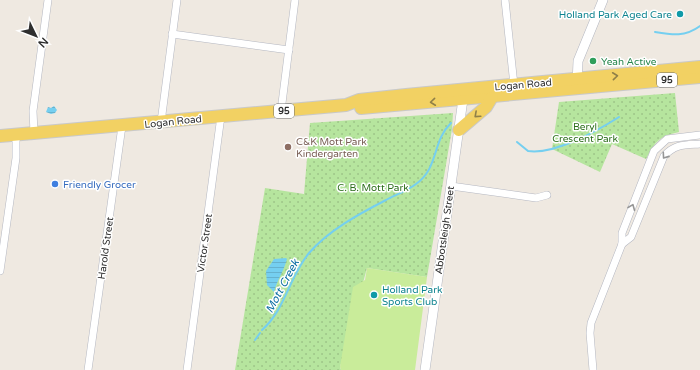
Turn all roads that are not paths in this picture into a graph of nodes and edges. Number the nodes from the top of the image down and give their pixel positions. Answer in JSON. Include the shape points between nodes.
{"nodes":[{"id":1,"x":48,"y":0,"type":"edge"},
{"id":2,"x":177,"y":0,"type":"edge"},
{"id":3,"x":296,"y":0,"type":"edge"},
{"id":4,"x":505,"y":0,"type":"edge"},
{"id":5,"x":603,"y":0,"type":"edge"},
{"id":6,"x":172,"y":34,"type":"junction"},
{"id":7,"x":289,"y":50,"type":"junction"},
{"id":8,"x":700,"y":68,"type":"edge"},
{"id":9,"x":700,"y":77,"type":"edge"},
{"id":10,"x":577,"y":84,"type":"junction"},
{"id":11,"x":514,"y":85,"type":"junction"},
{"id":12,"x":464,"y":95,"type":"junction"},
{"id":13,"x":492,"y":97,"type":"junction"},
{"id":14,"x":281,"y":111,"type":"junction"},
{"id":15,"x":221,"y":116,"type":"junction"},
{"id":16,"x":161,"y":122,"type":"junction"},
{"id":17,"x":122,"y":126,"type":"junction"},
{"id":18,"x":459,"y":130,"type":"junction"},
{"id":19,"x":34,"y":133,"type":"junction"},
{"id":20,"x":16,"y":135,"type":"junction"},
{"id":21,"x":700,"y":135,"type":"edge"},
{"id":22,"x":0,"y":136,"type":"edge"},
{"id":23,"x":700,"y":144,"type":"edge"},
{"id":24,"x":450,"y":186,"type":"junction"},
{"id":25,"x":547,"y":195,"type":"dead end"},
{"id":26,"x":622,"y":244,"type":"junction"},
{"id":27,"x":0,"y":271,"type":"edge"},
{"id":28,"x":88,"y":370,"type":"edge"},
{"id":29,"x":186,"y":370,"type":"edge"},
{"id":30,"x":425,"y":370,"type":"edge"},
{"id":31,"x":593,"y":370,"type":"edge"}],
"edges":[{"from":1,"to":19,"type":"street","via":[[33,111]]},
{"from":2,"to":6,"type":"street"},
{"from":3,"to":7,"type":"street"},
{"from":4,"to":11,"type":"street"},
{"from":5,"to":10,"type":"street","via":[[580,57]]},
{"from":6,"to":7,"type":"street"},
{"from":6,"to":16,"type":"street"},
{"from":7,"to":14,"type":"street"},
{"from":10,"to":8,"type":"main road","name":"Logan Road","number":"95","one_way":true},
{"from":9,"to":10,"type":"main road","name":"Logan Road","number":"95"},
{"from":10,"to":11,"type":"main road","name":"Logan Road","number":"95"},
{"from":10,"to":13,"type":"main road","name":"Logan Road","number":"95"},
{"from":11,"to":12,"type":"main road","name":"Logan Road","number":"95"},
{"from":12,"to":13,"type":"main road","name":"Logan Road","number":"95"},
{"from":12,"to":14,"type":"main road","name":"Logan Road","number":"95","via":[[359,108],[346,105]]},
{"from":12,"to":18,"type":"street","name":"Abbotsleigh Street"},
{"from":13,"to":18,"type":"main road","one_way":true,"via":[[486,107]]},
{"from":14,"to":15,"type":"main road","name":"Logan Road","number":"95"},
{"from":15,"to":16,"type":"main road","name":"Logan Road","number":"95"},
{"from":15,"to":29,"type":"street","name":"Victor Street"},
{"from":16,"to":17,"type":"main road","name":"Logan Road","number":"95"},
{"from":17,"to":19,"type":"main road","name":"Logan Road","number":"95"},
{"from":17,"to":28,"type":"street","name":"Harold Street"},
{"from":18,"to":24,"type":"street","name":"Abbotsleigh Street"},
{"from":19,"to":20,"type":"main road","name":"Logan Road","number":"95"},
{"from":20,"to":22,"type":"main road","name":"Logan Road","number":"95"},
{"from":20,"to":27,"type":"street","via":[[16,158]]},
{"from":26,"to":21,"type":"street","one_way":true,"via":[[622,233],[654,151],[667,139]]},
{"from":23,"to":26,"type":"street","one_way":true,"via":[[677,146],[664,156],[631,237]]},
{"from":24,"to":25,"type":"street","via":[[536,198]]},
{"from":24,"to":30,"type":"street","name":"Abbotsleigh Street"},
{"from":26,"to":31,"type":"street","via":[[591,323]]}]}
